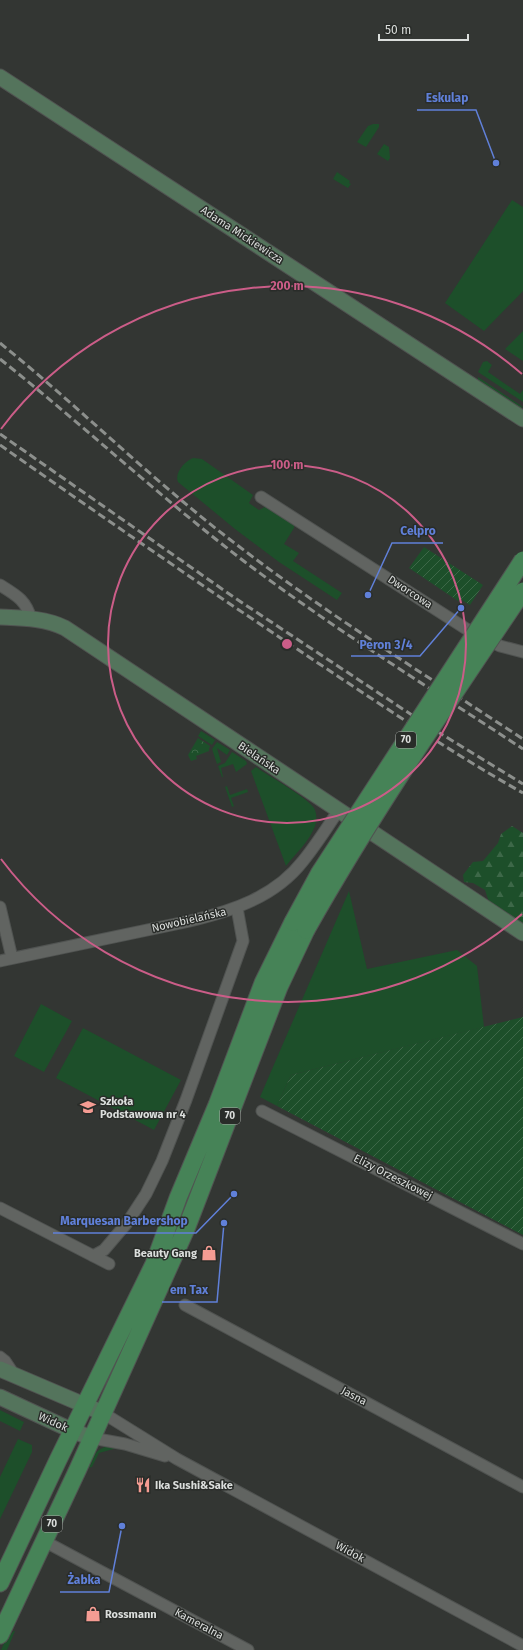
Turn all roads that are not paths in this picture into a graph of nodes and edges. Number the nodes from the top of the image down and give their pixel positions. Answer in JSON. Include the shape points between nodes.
{"nodes":[{"id":1,"x":0,"y":77,"type":"edge"},
{"id":2,"x":523,"y":419,"type":"edge"},
{"id":3,"x":261,"y":497,"type":"dead end"},
{"id":4,"x":523,"y":560,"type":"edge"},
{"id":5,"x":0,"y":585,"type":"edge"},
{"id":6,"x":523,"y":591,"type":"edge"},
{"id":7,"x":0,"y":617,"type":"edge"},
{"id":8,"x":31,"y":619,"type":"junction"},
{"id":9,"x":523,"y":652,"type":"edge"},
{"id":10,"x":338,"y":811,"type":"junction"},
{"id":11,"x":0,"y":907,"type":"edge"},
{"id":12,"x":237,"y":908,"type":"junction"},
{"id":13,"x":299,"y":926,"type":"junction"},
{"id":14,"x":523,"y":933,"type":"edge"},
{"id":15,"x":12,"y":958,"type":"junction"},
{"id":16,"x":0,"y":961,"type":"edge"},
{"id":17,"x":262,"y":1111,"type":"dead end"},
{"id":18,"x":0,"y":1208,"type":"edge"},
{"id":19,"x":523,"y":1244,"type":"edge"},
{"id":20,"x":93,"y":1256,"type":"junction"},
{"id":21,"x":109,"y":1264,"type":"dead end"},
{"id":22,"x":185,"y":1305,"type":"dead end"},
{"id":23,"x":0,"y":1357,"type":"edge"},
{"id":24,"x":0,"y":1369,"type":"edge"},
{"id":25,"x":16,"y":1376,"type":"junction"},
{"id":26,"x":0,"y":1397,"type":"edge"},
{"id":27,"x":85,"y":1406,"type":"junction"},
{"id":28,"x":103,"y":1413,"type":"junction"},
{"id":29,"x":73,"y":1431,"type":"junction"},
{"id":30,"x":92,"y":1438,"type":"junction"},
{"id":31,"x":177,"y":1459,"type":"junction"},
{"id":32,"x":523,"y":1486,"type":"edge"},
{"id":33,"x":44,"y":1541,"type":"junction"},
{"id":34,"x":0,"y":1583,"type":"edge"},
{"id":35,"x":0,"y":1634,"type":"edge"},
{"id":36,"x":523,"y":1646,"type":"edge"},
{"id":37,"x":248,"y":1650,"type":"edge"}],
"edges":[{"from":1,"to":2,"type":"street","name":"Adama Mickiewicza"},
{"from":3,"to":9,"type":"street","name":"Dworcowa","via":[[468,630],[500,646]]},
{"from":4,"to":13,"type":"main road","number":"70","bridge":true,"via":[[319,874]]},
{"from":5,"to":8,"type":"street","via":[[24,602]]},
{"from":6,"to":13,"type":"main road","number":"70","bridge":true,"via":[[333,882]]},
{"from":7,"to":8,"type":"street","name":"Bielańska"},
{"from":8,"to":10,"type":"street","name":"Bielańska","via":[[65,628]]},
{"from":10,"to":12,"type":"street","name":"Nowobielańska","via":[[292,874],[262,895]]},
{"from":10,"to":14,"type":"street","name":"Bielańska"},
{"from":11,"to":15,"type":"street"},
{"from":12,"to":15,"type":"street","name":"Nowobielańska","via":[[190,921]]},
{"from":12,"to":20,"type":"street","via":[[243,941],[162,1161],[146,1194],[127,1223],[104,1250]]},
{"from":13,"to":27,"type":"main road","number":"70","via":[[263,983],[154,1264]]},
{"from":13,"to":28,"type":"main road","number":"70","via":[[279,987],[186,1229]]},
{"from":15,"to":16,"type":"street","name":"Nowobielańska"},
{"from":17,"to":19,"type":"street","name":"Elizy Orzeszkowej"},
{"from":18,"to":20,"type":"street"},
{"from":20,"to":21,"type":"street"},
{"from":22,"to":32,"type":"street","name":"Jasna"},
{"from":23,"to":25,"type":"street","name":"Widok"},
{"from":24,"to":25,"type":"street","name":"Widok"},
{"from":25,"to":27,"type":"street","name":"Widok"},
{"from":26,"to":29,"type":"street","name":"Widok"},
{"from":27,"to":28,"type":"street","name":"Widok"},
{"from":27,"to":29,"type":"main road","number":"70"},
{"from":28,"to":30,"type":"main road","number":"70"},
{"from":28,"to":31,"type":"street","name":"Widok"},
{"from":29,"to":30,"type":"street","name":"Widok"},
{"from":29,"to":34,"type":"main road","number":"70"},
{"from":30,"to":31,"type":"street","name":"Widok","via":[[125,1444]]},
{"from":30,"to":33,"type":"main road","number":"70"},
{"from":31,"to":36,"type":"street","name":"Widok"},
{"from":33,"to":35,"type":"main road","number":"70"},
{"from":33,"to":37,"type":"street","name":"Kameralna"}]}
